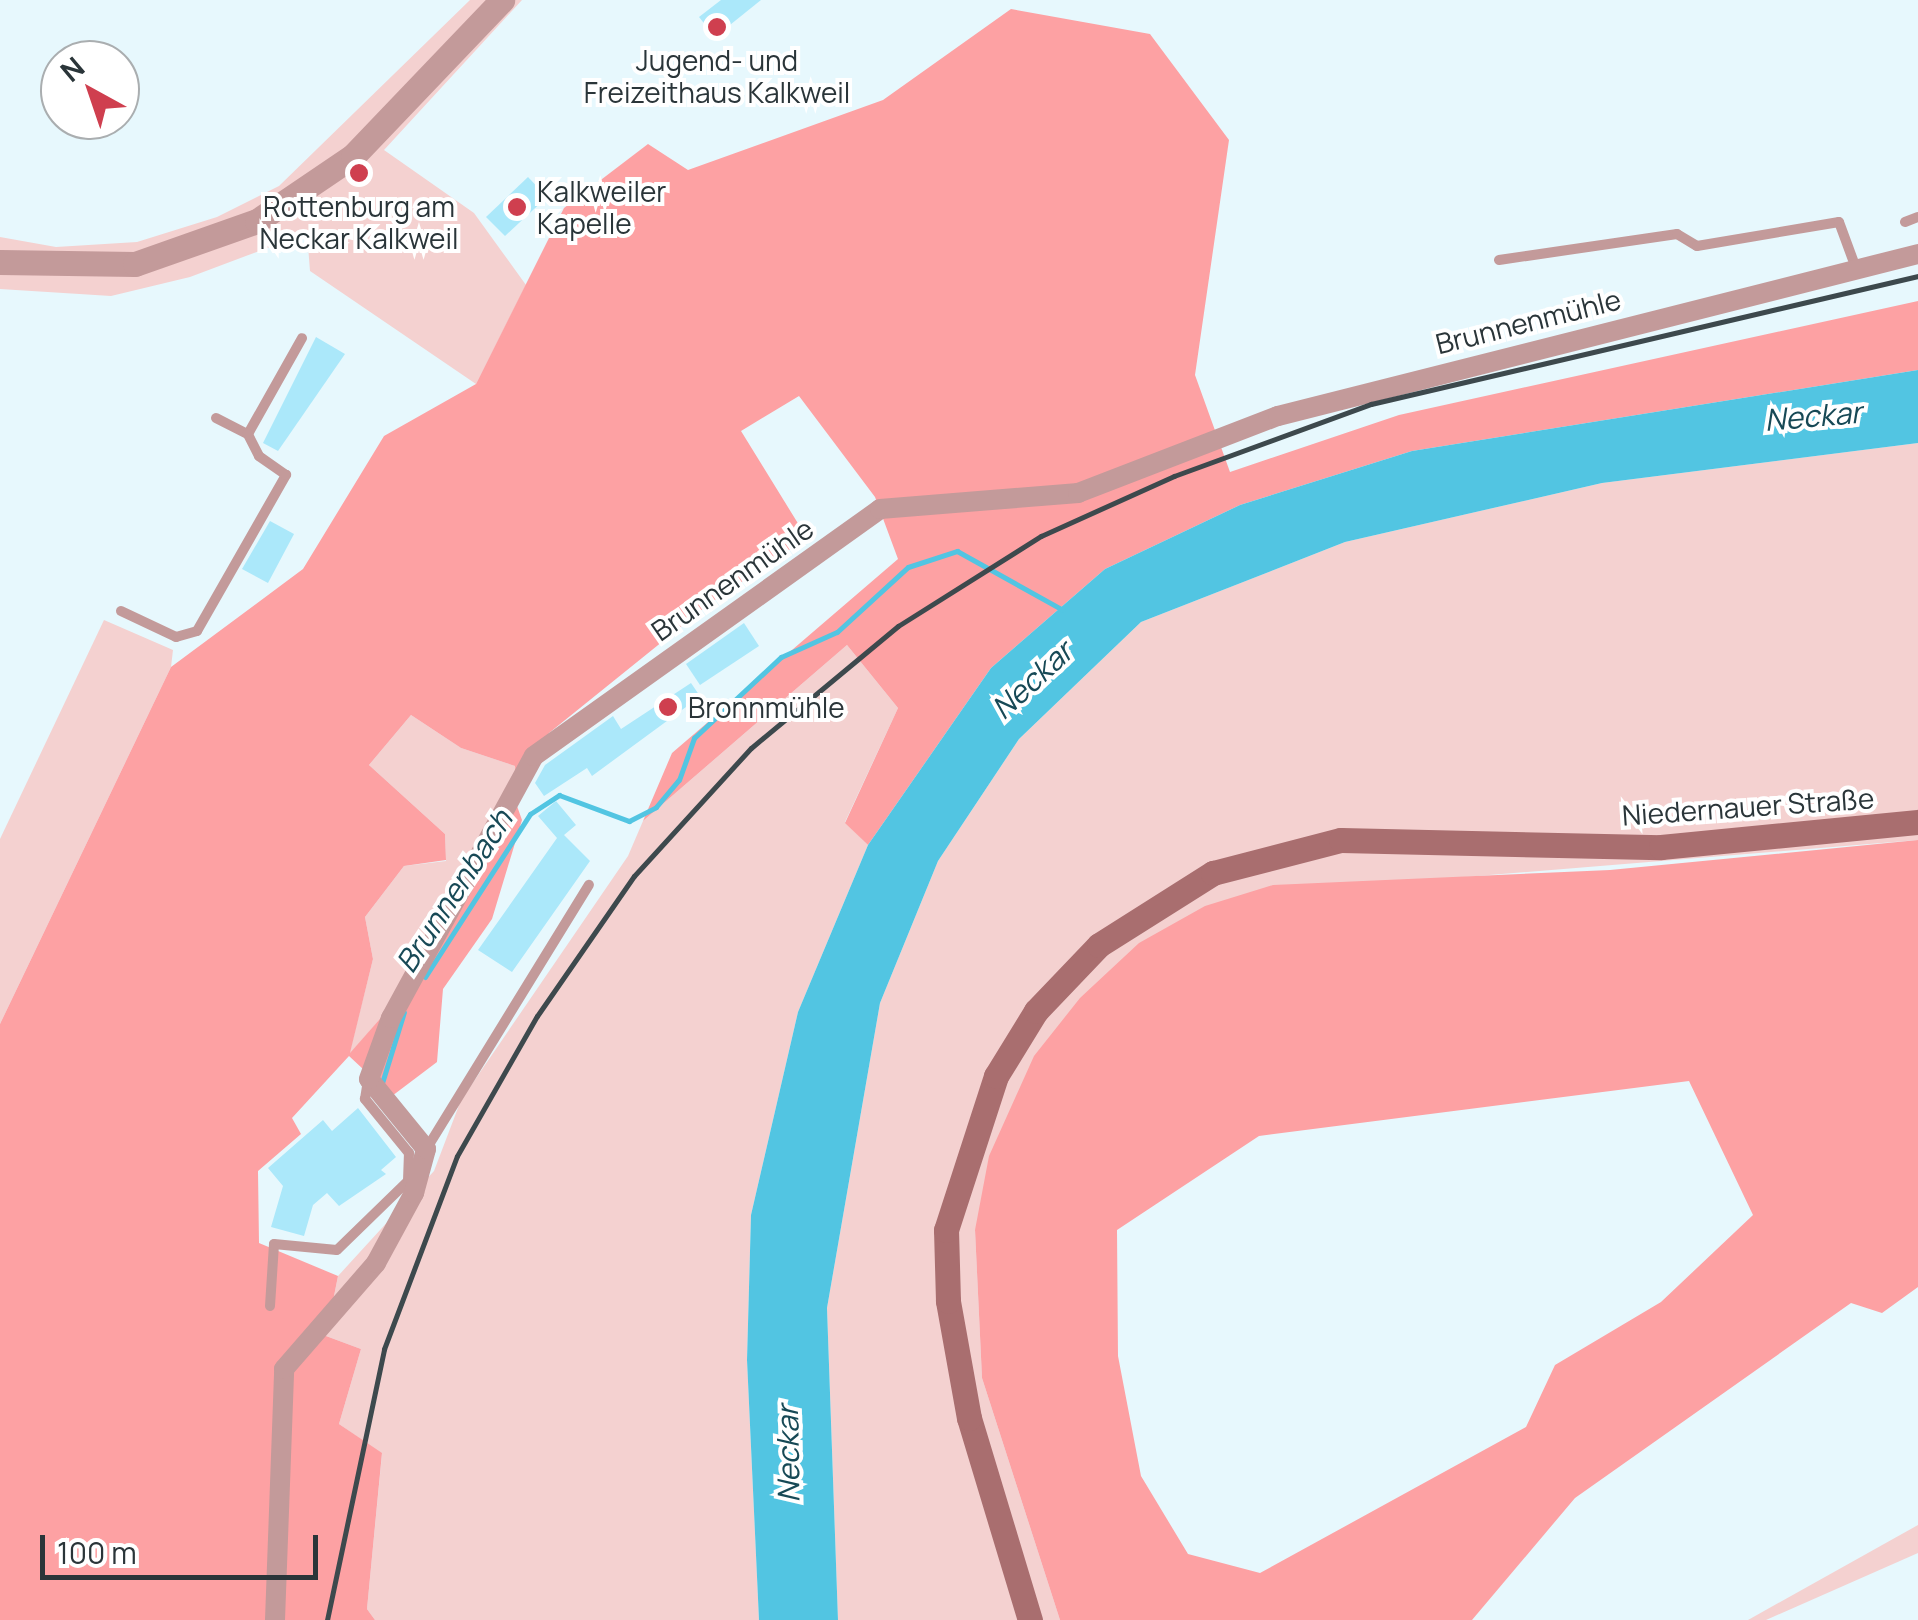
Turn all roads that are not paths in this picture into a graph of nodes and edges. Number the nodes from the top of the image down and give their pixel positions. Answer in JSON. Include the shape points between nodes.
{"nodes":[{"id":1,"x":502,"y":0,"type":"edge"},
{"id":2,"x":1918,"y":217,"type":"edge"},
{"id":3,"x":1905,"y":222,"type":"dead end"},
{"id":4,"x":1918,"y":254,"type":"edge"},
{"id":5,"x":1499,"y":260,"type":"dead end"},
{"id":6,"x":0,"y":262,"type":"edge"},
{"id":7,"x":1857,"y":272,"type":"junction"},
{"id":8,"x":302,"y":338,"type":"dead end"},
{"id":9,"x":216,"y":418,"type":"dead end"},
{"id":10,"x":248,"y":434,"type":"junction"},
{"id":11,"x":120,"y":611,"type":"dead end"},
{"id":12,"x":1918,"y":822,"type":"edge"},
{"id":13,"x":589,"y":885,"type":"dead end"},
{"id":14,"x":369,"y":1079,"type":"junction"},
{"id":15,"x":426,"y":1149,"type":"junction"},
{"id":16,"x":270,"y":1306,"type":"dead end"},
{"id":17,"x":275,"y":1620,"type":"edge"},
{"id":18,"x":1030,"y":1620,"type":"edge"}],
"edges":[{"from":1,"to":6,"type":"street","via":[[354,156],[257,222],[135,264]]},
{"from":2,"to":3,"type":"lane"},
{"from":4,"to":7,"type":"street","name":"Brunnenmühle"},
{"from":5,"to":7,"type":"lane","via":[[1676,234],[1698,246],[1839,222]]},
{"from":7,"to":14,"type":"street","name":"Brunnenmühle","via":[[1297,410],[1078,493],[880,509],[534,756],[391,1018]]},
{"from":8,"to":10,"type":"lane"},
{"from":9,"to":10,"type":"lane"},
{"from":10,"to":11,"type":"lane","via":[[258,456],[286,475],[197,630],[176,637]]},
{"from":12,"to":18,"type":"main road","name":"Niedernauer Straße","via":[[1662,847],[1341,840],[1248,859],[1134,917],[1036,1011],[973,1127],[946,1230],[960,1374]]},
{"from":13,"to":15,"type":"lane"},
{"from":14,"to":15,"type":"street"},
{"from":14,"to":16,"type":"lane","via":[[365,1098],[408,1153],[408,1181],[337,1250],[274,1244]]},
{"from":15,"to":17,"type":"street","via":[[414,1193],[376,1263],[284,1370]]}]}
